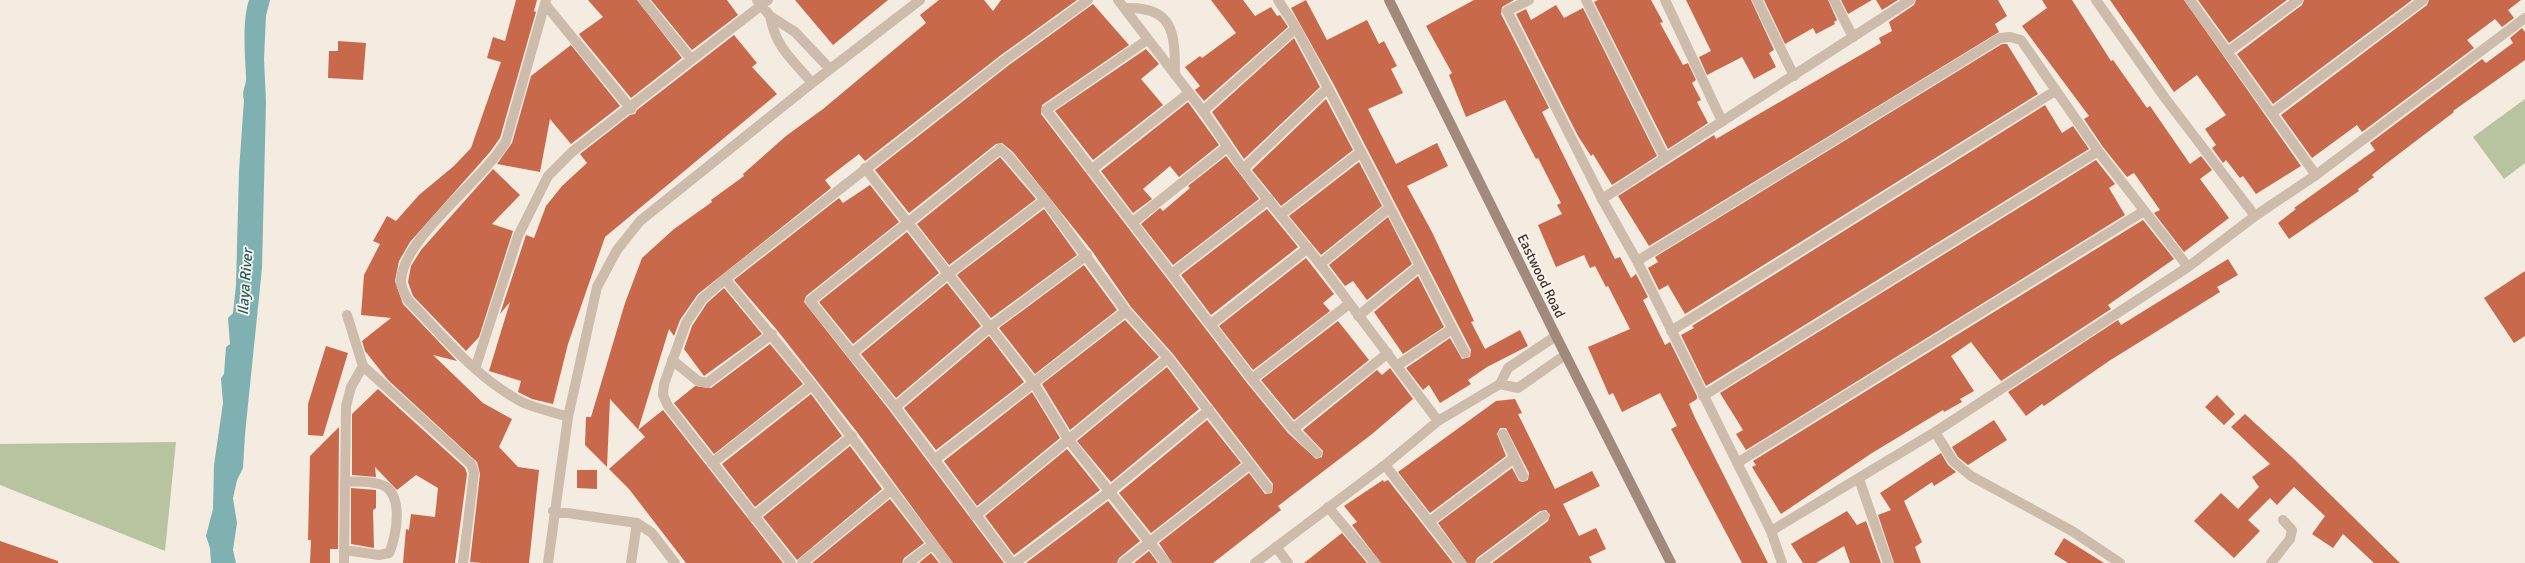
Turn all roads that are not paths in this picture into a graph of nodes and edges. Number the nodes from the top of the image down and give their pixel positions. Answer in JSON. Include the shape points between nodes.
{"nodes":[{"id":1,"x":643,"y":0,"type":"edge"},
{"id":2,"x":920,"y":0,"type":"edge"},
{"id":3,"x":1088,"y":0,"type":"edge"},
{"id":4,"x":1118,"y":0,"type":"edge"},
{"id":5,"x":1278,"y":0,"type":"edge"},
{"id":6,"x":1389,"y":0,"type":"edge"},
{"id":7,"x":1529,"y":0,"type":"edge"},
{"id":8,"x":1586,"y":0,"type":"edge"},
{"id":9,"x":1665,"y":0,"type":"edge"},
{"id":10,"x":1757,"y":0,"type":"edge"},
{"id":11,"x":1834,"y":0,"type":"edge"},
{"id":12,"x":1910,"y":0,"type":"edge"},
{"id":13,"x":2096,"y":0,"type":"edge"},
{"id":14,"x":2190,"y":0,"type":"edge"},
{"id":15,"x":2298,"y":0,"type":"edge"},
{"id":16,"x":2423,"y":0,"type":"edge"},
{"id":17,"x":545,"y":2,"type":"edge"},
{"id":18,"x":762,"y":2,"type":"edge"},
{"id":19,"x":1124,"y":8,"type":"junction"},
{"id":20,"x":770,"y":16,"type":"junction"},
{"id":21,"x":2525,"y":18,"type":"edge"},
{"id":22,"x":1296,"y":28,"type":"junction"},
{"id":23,"x":1853,"y":37,"type":"junction"},
{"id":24,"x":1148,"y":40,"type":"junction"},
{"id":25,"x":2229,"y":51,"type":"junction"},
{"id":26,"x":691,"y":59,"type":"junction"},
{"id":27,"x":830,"y":69,"type":"junction"},
{"id":28,"x":1175,"y":75,"type":"junction"},
{"id":29,"x":1794,"y":76,"type":"junction"},
{"id":30,"x":812,"y":83,"type":"junction"},
{"id":31,"x":1328,"y":88,"type":"junction"},
{"id":32,"x":2055,"y":91,"type":"junction"},
{"id":33,"x":1188,"y":93,"type":"junction"},
{"id":34,"x":631,"y":108,"type":"junction"},
{"id":35,"x":1203,"y":111,"type":"junction"},
{"id":36,"x":2272,"y":114,"type":"junction"},
{"id":37,"x":1722,"y":121,"type":"junction"},
{"id":38,"x":1227,"y":147,"type":"junction"},
{"id":39,"x":2098,"y":151,"type":"junction"},
{"id":40,"x":1361,"y":152,"type":"junction"},
{"id":41,"x":1665,"y":158,"type":"junction"},
{"id":42,"x":865,"y":168,"type":"junction"},
{"id":43,"x":1243,"y":169,"type":"junction"},
{"id":44,"x":1091,"y":170,"type":"junction"},
{"id":45,"x":2316,"y":175,"type":"junction"},
{"id":46,"x":1269,"y":199,"type":"junction"},
{"id":47,"x":1602,"y":199,"type":"junction"},
{"id":48,"x":1045,"y":200,"type":"junction"},
{"id":49,"x":1389,"y":208,"type":"junction"},
{"id":50,"x":2144,"y":211,"type":"junction"},
{"id":51,"x":1281,"y":214,"type":"junction"},
{"id":52,"x":2255,"y":216,"type":"junction"},
{"id":53,"x":908,"y":221,"type":"junction"},
{"id":54,"x":1133,"y":222,"type":"junction"},
{"id":55,"x":1308,"y":248,"type":"junction"},
{"id":56,"x":1087,"y":255,"type":"junction"},
{"id":57,"x":1637,"y":261,"type":"junction"},
{"id":58,"x":1320,"y":264,"type":"junction"},
{"id":59,"x":1420,"y":266,"type":"junction"},
{"id":60,"x":2188,"y":267,"type":"junction"},
{"id":61,"x":1173,"y":273,"type":"junction"},
{"id":62,"x":948,"y":274,"type":"junction"},
{"id":63,"x":725,"y":279,"type":"junction"},
{"id":64,"x":1349,"y":304,"type":"junction"},
{"id":65,"x":1126,"y":310,"type":"junction"},
{"id":66,"x":347,"y":315,"type":"dead end"},
{"id":67,"x":1358,"y":316,"type":"junction"},
{"id":68,"x":1211,"y":324,"type":"junction"},
{"id":69,"x":990,"y":328,"type":"junction"},
{"id":70,"x":1452,"y":329,"type":"junction"},
{"id":71,"x":1671,"y":332,"type":"junction"},
{"id":72,"x":772,"y":334,"type":"junction"},
{"id":73,"x":1556,"y":336,"type":"junction"},
{"id":74,"x":1388,"y":353,"type":"junction"},
{"id":75,"x":1465,"y":353,"type":"dead end"},
{"id":76,"x":851,"y":354,"type":"junction"},
{"id":77,"x":1565,"y":355,"type":"junction"},
{"id":78,"x":1168,"y":358,"type":"junction"},
{"id":79,"x":672,"y":360,"type":"junction"},
{"id":80,"x":1398,"y":365,"type":"junction"},
{"id":81,"x":363,"y":366,"type":"junction"},
{"id":82,"x":475,"y":369,"type":"junction"},
{"id":83,"x":1252,"y":379,"type":"junction"},
{"id":84,"x":1033,"y":382,"type":"junction"},
{"id":85,"x":1500,"y":384,"type":"junction"},
{"id":86,"x":812,"y":385,"type":"junction"},
{"id":87,"x":1703,"y":396,"type":"junction"},
{"id":88,"x":895,"y":407,"type":"junction"},
{"id":89,"x":1209,"y":410,"type":"junction"},
{"id":90,"x":568,"y":417,"type":"junction"},
{"id":91,"x":1438,"y":420,"type":"junction"},
{"id":92,"x":1293,"y":429,"type":"junction"},
{"id":93,"x":1935,"y":432,"type":"junction"},
{"id":94,"x":1503,"y":434,"type":"dead end"},
{"id":95,"x":852,"y":436,"type":"junction"},
{"id":96,"x":1068,"y":439,"type":"junction"},
{"id":97,"x":1317,"y":453,"type":"dead end"},
{"id":98,"x":1514,"y":458,"type":"junction"},
{"id":99,"x":934,"y":460,"type":"junction"},
{"id":100,"x":712,"y":463,"type":"junction"},
{"id":101,"x":1737,"y":463,"type":"junction"},
{"id":102,"x":1250,"y":464,"type":"junction"},
{"id":103,"x":1385,"y":465,"type":"junction"},
{"id":104,"x":1524,"y":476,"type":"dead end"},
{"id":105,"x":1859,"y":479,"type":"junction"},
{"id":106,"x":345,"y":481,"type":"junction"},
{"id":107,"x":1268,"y":488,"type":"dead end"},
{"id":108,"x":891,"y":490,"type":"junction"},
{"id":109,"x":1109,"y":492,"type":"junction"},
{"id":110,"x":1328,"y":507,"type":"junction"},
{"id":111,"x":554,"y":511,"type":"junction"},
{"id":112,"x":753,"y":516,"type":"junction"},
{"id":113,"x":975,"y":516,"type":"junction"},
{"id":114,"x":1544,"y":516,"type":"dead end"},
{"id":115,"x":2283,"y":520,"type":"dead end"},
{"id":116,"x":1429,"y":522,"type":"junction"},
{"id":117,"x":637,"y":523,"type":"junction"},
{"id":118,"x":1771,"y":532,"type":"junction"},
{"id":119,"x":1150,"y":543,"type":"junction"},
{"id":120,"x":933,"y":544,"type":"junction"},
{"id":121,"x":1276,"y":547,"type":"junction"},
{"id":122,"x":345,"y":550,"type":"junction"},
{"id":123,"x":344,"y":563,"type":"edge"},
{"id":124,"x":463,"y":563,"type":"edge"},
{"id":125,"x":548,"y":563,"type":"edge"},
{"id":126,"x":631,"y":563,"type":"edge"},
{"id":127,"x":675,"y":563,"type":"edge"},
{"id":128,"x":791,"y":563,"type":"edge"},
{"id":129,"x":802,"y":563,"type":"edge"},
{"id":130,"x":908,"y":563,"type":"edge"},
{"id":131,"x":947,"y":563,"type":"edge"},
{"id":132,"x":1013,"y":563,"type":"edge"},
{"id":133,"x":1122,"y":563,"type":"edge"},
{"id":134,"x":1166,"y":563,"type":"edge"},
{"id":135,"x":1255,"y":563,"type":"edge"},
{"id":136,"x":1288,"y":563,"type":"edge"},
{"id":137,"x":1375,"y":563,"type":"edge"},
{"id":138,"x":1461,"y":563,"type":"edge"},
{"id":139,"x":1481,"y":563,"type":"edge"},
{"id":140,"x":1671,"y":563,"type":"edge"},
{"id":141,"x":1782,"y":563,"type":"edge"},
{"id":142,"x":1888,"y":563,"type":"edge"},
{"id":143,"x":2120,"y":563,"type":"edge"},
{"id":144,"x":2271,"y":563,"type":"edge"}],
"edges":[{"from":1,"to":26,"type":"street"},
{"from":2,"to":27,"type":"street"},
{"from":3,"to":42,"type":"street","via":[[1004,60]]},
{"from":4,"to":19,"type":"street"},
{"from":5,"to":22,"type":"street"},
{"from":6,"to":73,"type":"main road","name":"Eastwood Road"},
{"from":7,"to":47,"type":"street","via":[[1507,11]]},
{"from":8,"to":41,"type":"street"},
{"from":9,"to":37,"type":"street"},
{"from":10,"to":29,"type":"street"},
{"from":11,"to":23,"type":"street"},
{"from":12,"to":23,"type":"street"},
{"from":13,"to":52,"type":"street","via":[[2165,98]]},
{"from":14,"to":25,"type":"street"},
{"from":15,"to":25,"type":"street"},
{"from":16,"to":36,"type":"street"},
{"from":17,"to":34,"type":"street"},
{"from":17,"to":82,"type":"street","via":[[506,141],[497,157],[456,197],[419,241],[407,261],[401,280],[402,290],[408,300]]},
{"from":18,"to":20,"type":"street"},
{"from":18,"to":26,"type":"street"},
{"from":19,"to":24,"type":"street"},
{"from":19,"to":28,"type":"street","via":[[1144,8],[1163,18],[1172,33]]},
{"from":20,"to":27,"type":"street","via":[[795,32]]},
{"from":20,"to":30,"type":"street","via":[[778,43]]},
{"from":21,"to":45,"type":"street"},
{"from":22,"to":31,"type":"street"},
{"from":22,"to":35,"type":"street"},
{"from":23,"to":29,"type":"street"},
{"from":24,"to":28,"type":"street"},
{"from":24,"to":44,"type":"street","via":[[1046,110]]},
{"from":25,"to":36,"type":"street"},
{"from":26,"to":34,"type":"street"},
{"from":27,"to":30,"type":"street"},
{"from":28,"to":33,"type":"street"},
{"from":29,"to":37,"type":"street"},
{"from":30,"to":90,"type":"street","via":[[640,222],[616,250],[597,287]]},
{"from":31,"to":40,"type":"street"},
{"from":31,"to":43,"type":"street"},
{"from":32,"to":39,"type":"street"},
{"from":32,"to":57,"type":"street","via":[[2021,40],[2000,38]]},
{"from":32,"to":71,"type":"street"},
{"from":33,"to":35,"type":"street"},
{"from":33,"to":44,"type":"street"},
{"from":34,"to":82,"type":"street","via":[[572,152],[548,176],[518,236]]},
{"from":35,"to":38,"type":"street"},
{"from":36,"to":45,"type":"street"},
{"from":37,"to":41,"type":"street"},
{"from":38,"to":43,"type":"street"},
{"from":38,"to":54,"type":"street"},
{"from":39,"to":50,"type":"street"},
{"from":39,"to":87,"type":"street"},
{"from":40,"to":49,"type":"street"},
{"from":40,"to":51,"type":"street"},
{"from":41,"to":47,"type":"street"},
{"from":42,"to":53,"type":"street"},
{"from":42,"to":63,"type":"street"},
{"from":43,"to":46,"type":"street"},
{"from":44,"to":54,"type":"street"},
{"from":45,"to":52,"type":"street"},
{"from":46,"to":51,"type":"street"},
{"from":46,"to":61,"type":"street"},
{"from":47,"to":57,"type":"street"},
{"from":48,"to":53,"type":"street","via":[[1000,149]]},
{"from":48,"to":56,"type":"street"},
{"from":48,"to":62,"type":"street"},
{"from":49,"to":58,"type":"street"},
{"from":49,"to":59,"type":"street"},
{"from":50,"to":60,"type":"street"},
{"from":50,"to":101,"type":"street"},
{"from":51,"to":55,"type":"street"},
{"from":52,"to":60,"type":"street"},
{"from":53,"to":62,"type":"street"},
{"from":53,"to":76,"type":"street","via":[[810,301]]},
{"from":54,"to":61,"type":"street"},
{"from":55,"to":58,"type":"street"},
{"from":55,"to":68,"type":"street"},
{"from":56,"to":65,"type":"street"},
{"from":56,"to":69,"type":"street"},
{"from":57,"to":71,"type":"street"},
{"from":58,"to":64,"type":"street"},
{"from":59,"to":67,"type":"street"},
{"from":59,"to":70,"type":"street"},
{"from":60,"to":93,"type":"street"},
{"from":61,"to":68,"type":"street"},
{"from":62,"to":69,"type":"street"},
{"from":62,"to":76,"type":"street"},
{"from":63,"to":72,"type":"street"},
{"from":63,"to":79,"type":"street","via":[[702,299],[686,324]]},
{"from":64,"to":67,"type":"street"},
{"from":64,"to":83,"type":"street"},
{"from":65,"to":78,"type":"street"},
{"from":65,"to":84,"type":"street"},
{"from":66,"to":81,"type":"street"},
{"from":67,"to":74,"type":"street"},
{"from":68,"to":83,"type":"street"},
{"from":69,"to":84,"type":"street"},
{"from":69,"to":88,"type":"street"},
{"from":70,"to":75,"type":"street"},
{"from":70,"to":80,"type":"street"},
{"from":71,"to":87,"type":"street"},
{"from":72,"to":79,"type":"street","via":[[707,383],[698,381]]},
{"from":72,"to":86,"type":"street"},
{"from":73,"to":77,"type":"main road","name":"Eastwood Road"},
{"from":73,"to":85,"type":"street","via":[[1508,368]]},
{"from":74,"to":80,"type":"street"},
{"from":74,"to":92,"type":"street"},
{"from":76,"to":88,"type":"street"},
{"from":77,"to":85,"type":"street","via":[[1518,388]]},
{"from":77,"to":140,"type":"main road","name":"Eastwood Road"},
{"from":78,"to":89,"type":"street"},
{"from":78,"to":96,"type":"street"},
{"from":79,"to":100,"type":"street","via":[[663,395],[668,406]]},
{"from":80,"to":91,"type":"street"},
{"from":81,"to":106,"type":"street","via":[[351,387],[346,406]]},
{"from":81,"to":124,"type":"street","via":[[471,464],[474,473]]},
{"from":82,"to":90,"type":"street","via":[[498,388],[525,403]]},
{"from":83,"to":92,"type":"street"},
{"from":84,"to":96,"type":"street"},
{"from":84,"to":99,"type":"street"},
{"from":85,"to":91,"type":"street"},
{"from":86,"to":95,"type":"street"},
{"from":86,"to":100,"type":"street"},
{"from":87,"to":101,"type":"street"},
{"from":88,"to":99,"type":"street"},
{"from":89,"to":102,"type":"street"},
{"from":89,"to":109,"type":"street"},
{"from":90,"to":111,"type":"street"},
{"from":91,"to":103,"type":"street"},
{"from":92,"to":97,"type":"street"},
{"from":93,"to":105,"type":"street"},
{"from":93,"to":143,"type":"street","via":[[1953,461],[1971,476],[2072,531]]},
{"from":94,"to":98,"type":"street"},
{"from":95,"to":108,"type":"street"},
{"from":95,"to":112,"type":"street"},
{"from":96,"to":109,"type":"street"},
{"from":96,"to":113,"type":"street"},
{"from":98,"to":104,"type":"street"},
{"from":98,"to":116,"type":"street"},
{"from":99,"to":113,"type":"street"},
{"from":100,"to":112,"type":"street"},
{"from":101,"to":118,"type":"street"},
{"from":102,"to":107,"type":"street"},
{"from":102,"to":119,"type":"street"},
{"from":103,"to":110,"type":"street"},
{"from":103,"to":116,"type":"street"},
{"from":105,"to":118,"type":"street"},
{"from":105,"to":142,"type":"street"},
{"from":106,"to":122,"type":"street"},
{"from":106,"to":122,"type":"street","via":[[380,484],[391,491],[397,505],[394,541],[389,553],[379,555]]},
{"from":108,"to":120,"type":"street"},
{"from":108,"to":129,"type":"street"},
{"from":109,"to":119,"type":"street"},
{"from":109,"to":132,"type":"street"},
{"from":110,"to":121,"type":"street"},
{"from":110,"to":137,"type":"street"},
{"from":111,"to":117,"type":"street"},
{"from":111,"to":125,"type":"street"},
{"from":112,"to":128,"type":"street"},
{"from":113,"to":132,"type":"street"},
{"from":114,"to":139,"type":"street"},
{"from":115,"to":144,"type":"street","via":[[2292,530],[2290,539]]},
{"from":116,"to":138,"type":"street"},
{"from":117,"to":126,"type":"street"},
{"from":117,"to":127,"type":"street","via":[[652,534]]},
{"from":118,"to":141,"type":"street"},
{"from":119,"to":133,"type":"street"},
{"from":119,"to":134,"type":"street"},
{"from":120,"to":130,"type":"street"},
{"from":120,"to":131,"type":"street"},
{"from":121,"to":135,"type":"street"},
{"from":121,"to":136,"type":"street"},
{"from":122,"to":123,"type":"street"}]}
